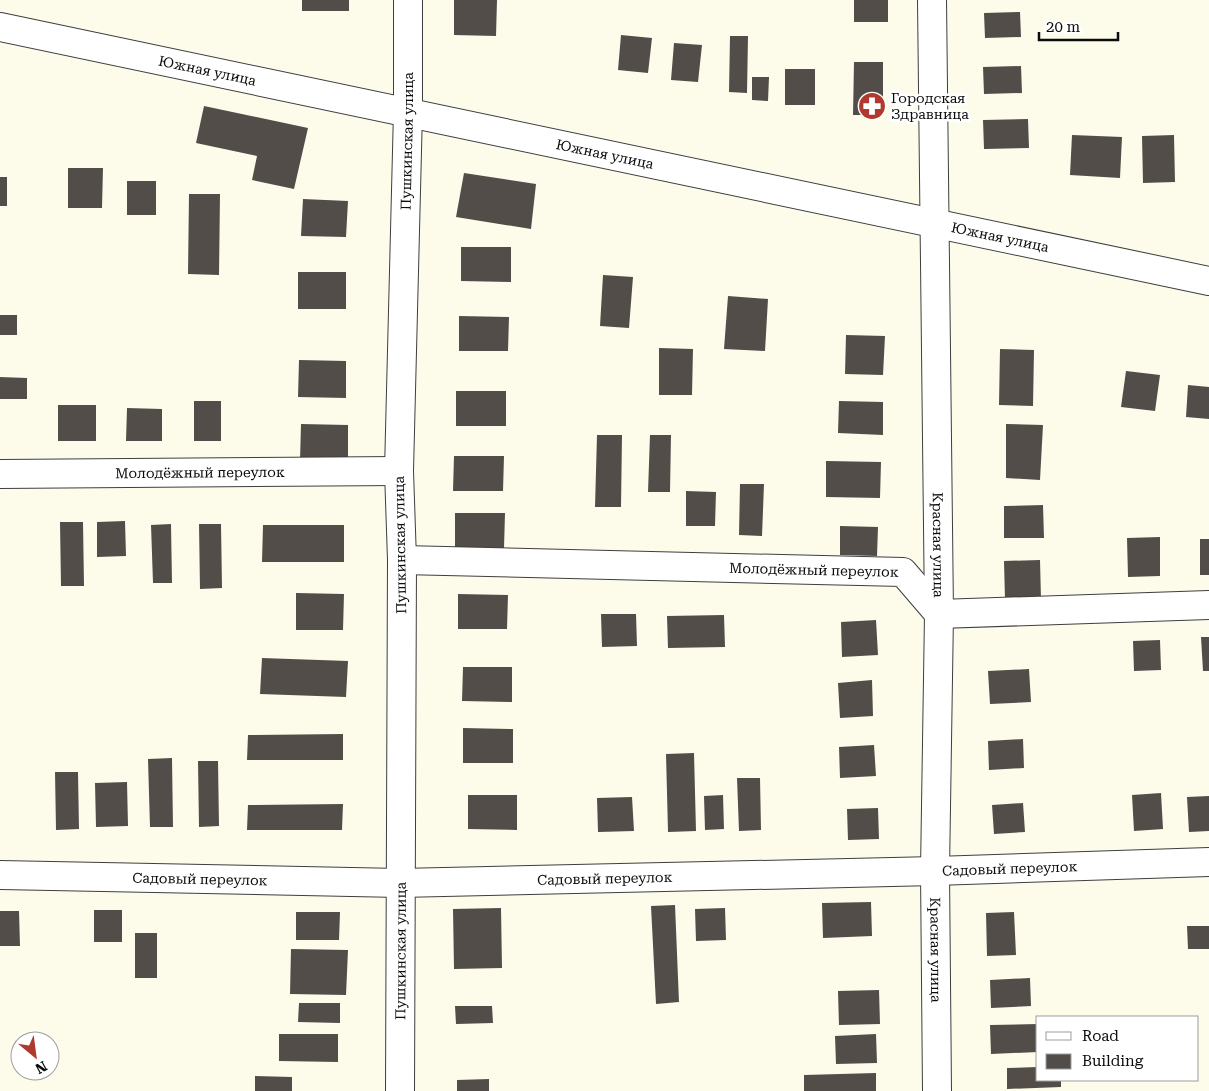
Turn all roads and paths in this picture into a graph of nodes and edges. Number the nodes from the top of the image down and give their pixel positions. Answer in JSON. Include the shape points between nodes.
{"nodes":[{"id":1,"x":408,"y":0,"type":"edge"},
{"id":2,"x":932,"y":0,"type":"edge"},
{"id":3,"x":0,"y":27,"type":"edge"},
{"id":4,"x":408,"y":112,"type":"junction"},
{"id":5,"x":932,"y":223,"type":"junction"},
{"id":6,"x":1209,"y":281,"type":"edge"},
{"id":7,"x":399,"y":470,"type":"junction"},
{"id":8,"x":0,"y":474,"type":"edge"},
{"id":9,"x":402,"y":560,"type":"junction"},
{"id":10,"x":1209,"y":605,"type":"edge"},
{"id":11,"x":938,"y":614,"type":"junction"},
{"id":12,"x":1209,"y":862,"type":"edge"},
{"id":13,"x":935,"y":871,"type":"junction"},
{"id":14,"x":0,"y":875,"type":"edge"},
{"id":15,"x":400,"y":883,"type":"junction"},
{"id":16,"x":400,"y":1091,"type":"edge"},
{"id":17,"x":937,"y":1091,"type":"edge"}],
"edges":[{"from":1,"to":4,"type":"street","name":"Пушкинская улица"},
{"from":2,"to":5,"type":"street","name":"Красная улица"},
{"from":3,"to":4,"type":"street","name":"Южная улица"},
{"from":4,"to":5,"type":"street","name":"Южная улица"},
{"from":4,"to":7,"type":"street","name":"Пушкинская улица"},
{"from":5,"to":6,"type":"street","name":"Южная улица"},
{"from":5,"to":11,"type":"street","name":"Красная улица"},
{"from":7,"to":8,"type":"street","name":"Молодёжный переулок"},
{"from":7,"to":9,"type":"street","name":"Пушкинская улица"},
{"from":9,"to":11,"type":"street","name":"Молодёжный переулок","via":[[903,572]]},
{"from":9,"to":15,"type":"street","name":"Пушкинская улица"},
{"from":10,"to":11,"type":"street"},
{"from":11,"to":13,"type":"street","name":"Красная улица"},
{"from":12,"to":13,"type":"street","name":"Садовый переулок"},
{"from":13,"to":15,"type":"street","name":"Садовый переулок"},
{"from":13,"to":17,"type":"street","name":"Красная улица"},
{"from":14,"to":15,"type":"street","name":"Садовый переулок"},
{"from":15,"to":16,"type":"street","name":"Пушкинская улица"}]}
